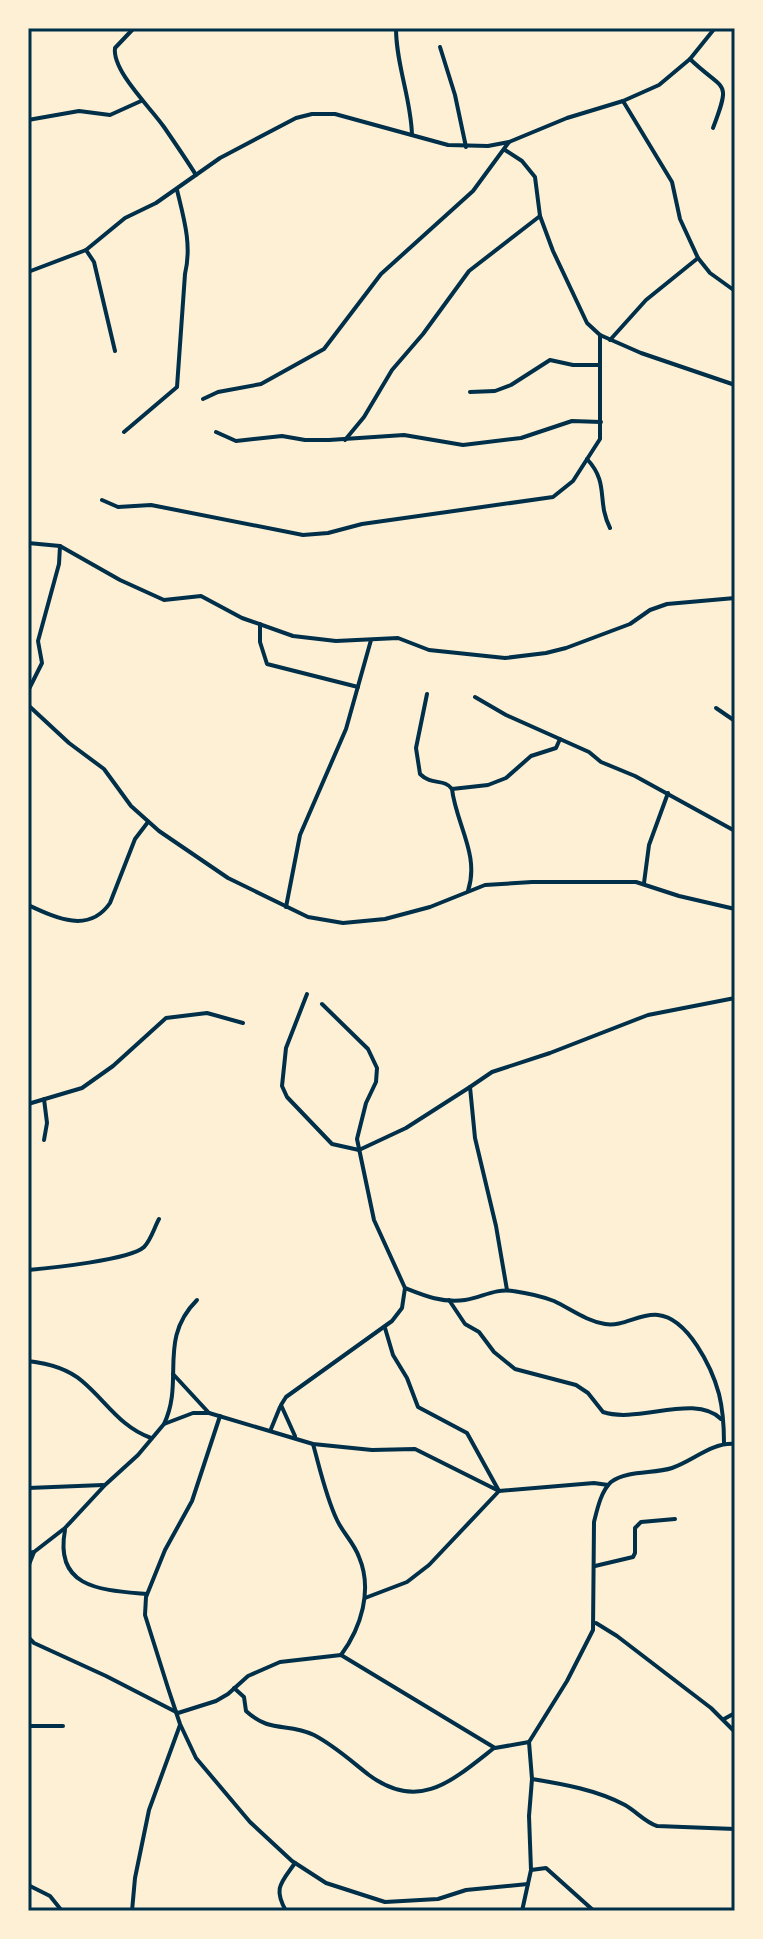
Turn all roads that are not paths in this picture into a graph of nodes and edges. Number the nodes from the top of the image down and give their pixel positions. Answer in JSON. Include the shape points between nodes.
{"nodes":[{"id":1,"x":134,"y":28,"type":"edge"},
{"id":2,"x":396,"y":28,"type":"edge"},
{"id":3,"x":715,"y":28,"type":"edge"},
{"id":4,"x":440,"y":47,"type":"dead end"},
{"id":5,"x":690,"y":59,"type":"junction"},
{"id":6,"x":141,"y":101,"type":"junction"},
{"id":7,"x":623,"y":101,"type":"junction"},
{"id":8,"x":28,"y":120,"type":"edge"},
{"id":9,"x":713,"y":128,"type":"dead end"},
{"id":10,"x":412,"y":135,"type":"junction"},
{"id":11,"x":509,"y":142,"type":"junction"},
{"id":12,"x":466,"y":147,"type":"junction"},
{"id":13,"x":505,"y":150,"type":"junction"},
{"id":14,"x":196,"y":175,"type":"junction"},
{"id":15,"x":177,"y":190,"type":"junction"},
{"id":16,"x":540,"y":216,"type":"junction"},
{"id":17,"x":86,"y":250,"type":"junction"},
{"id":18,"x":698,"y":258,"type":"junction"},
{"id":19,"x":28,"y":272,"type":"edge"},
{"id":20,"x":735,"y":291,"type":"edge"},
{"id":21,"x":600,"y":335,"type":"junction"},
{"id":22,"x":610,"y":340,"type":"junction"},
{"id":23,"x":115,"y":351,"type":"dead end"},
{"id":24,"x":600,"y":365,"type":"junction"},
{"id":25,"x":735,"y":385,"type":"edge"},
{"id":26,"x":470,"y":392,"type":"dead end"},
{"id":27,"x":203,"y":399,"type":"dead end"},
{"id":28,"x":601,"y":422,"type":"junction"},
{"id":29,"x":124,"y":432,"type":"dead end"},
{"id":30,"x":216,"y":432,"type":"dead end"},
{"id":31,"x":345,"y":440,"type":"junction"},
{"id":32,"x":587,"y":459,"type":"junction"},
{"id":33,"x":102,"y":500,"type":"dead end"},
{"id":34,"x":610,"y":528,"type":"dead end"},
{"id":35,"x":28,"y":543,"type":"edge"},
{"id":36,"x":60,"y":546,"type":"junction"},
{"id":37,"x":735,"y":598,"type":"edge"},
{"id":38,"x":260,"y":624,"type":"junction"},
{"id":39,"x":371,"y":640,"type":"junction"},
{"id":40,"x":358,"y":687,"type":"junction"},
{"id":41,"x":28,"y":691,"type":"edge"},
{"id":42,"x":427,"y":694,"type":"dead end"},
{"id":43,"x":475,"y":697,"type":"dead end"},
{"id":44,"x":28,"y":705,"type":"edge"},
{"id":45,"x":716,"y":708,"type":"dead end"},
{"id":46,"x":735,"y":721,"type":"edge"},
{"id":47,"x":560,"y":739,"type":"junction"},
{"id":48,"x":452,"y":789,"type":"junction"},
{"id":49,"x":668,"y":793,"type":"junction"},
{"id":50,"x":148,"y":822,"type":"junction"},
{"id":51,"x":735,"y":831,"type":"edge"},
{"id":52,"x":644,"y":883,"type":"junction"},
{"id":53,"x":468,"y":891,"type":"junction"},
{"id":54,"x":28,"y":905,"type":"edge"},
{"id":55,"x":286,"y":907,"type":"junction"},
{"id":56,"x":735,"y":909,"type":"edge"},
{"id":57,"x":307,"y":994,"type":"dead end"},
{"id":58,"x":735,"y":998,"type":"edge"},
{"id":59,"x":322,"y":1004,"type":"dead end"},
{"id":60,"x":243,"y":1023,"type":"dead end"},
{"id":61,"x":470,"y":1087,"type":"junction"},
{"id":62,"x":44,"y":1099,"type":"junction"},
{"id":63,"x":28,"y":1104,"type":"edge"},
{"id":64,"x":44,"y":1140,"type":"dead end"},
{"id":65,"x":359,"y":1150,"type":"junction"},
{"id":66,"x":159,"y":1219,"type":"dead end"},
{"id":67,"x":28,"y":1270,"type":"edge"},
{"id":68,"x":405,"y":1288,"type":"junction"},
{"id":69,"x":507,"y":1290,"type":"junction"},
{"id":70,"x":197,"y":1300,"type":"dead end"},
{"id":71,"x":449,"y":1300,"type":"junction"},
{"id":72,"x":385,"y":1328,"type":"junction"},
{"id":73,"x":28,"y":1361,"type":"edge"},
{"id":74,"x":173,"y":1374,"type":"junction"},
{"id":75,"x":281,"y":1405,"type":"junction"},
{"id":76,"x":209,"y":1413,"type":"junction"},
{"id":77,"x":220,"y":1416,"type":"junction"},
{"id":78,"x":723,"y":1421,"type":"junction"},
{"id":79,"x":164,"y":1424,"type":"junction"},
{"id":80,"x":271,"y":1429,"type":"junction"},
{"id":81,"x":151,"y":1438,"type":"junction"},
{"id":82,"x":296,"y":1438,"type":"junction"},
{"id":83,"x":724,"y":1443,"type":"junction"},
{"id":84,"x":313,"y":1444,"type":"junction"},
{"id":85,"x":735,"y":1444,"type":"edge"},
{"id":86,"x":105,"y":1485,"type":"junction"},
{"id":87,"x":608,"y":1485,"type":"junction"},
{"id":88,"x":28,"y":1488,"type":"edge"},
{"id":89,"x":499,"y":1491,"type":"junction"},
{"id":90,"x":675,"y":1519,"type":"dead end"},
{"id":91,"x":65,"y":1528,"type":"junction"},
{"id":92,"x":31,"y":1553,"type":"edge"},
{"id":93,"x":595,"y":1566,"type":"junction"},
{"id":94,"x":28,"y":1567,"type":"edge"},
{"id":95,"x":147,"y":1594,"type":"junction"},
{"id":96,"x":365,"y":1598,"type":"junction"},
{"id":97,"x":595,"y":1623,"type":"junction"},
{"id":98,"x":28,"y":1637,"type":"edge"},
{"id":99,"x":341,"y":1655,"type":"junction"},
{"id":100,"x":234,"y":1688,"type":"junction"},
{"id":101,"x":178,"y":1713,"type":"junction"},
{"id":102,"x":735,"y":1713,"type":"edge"},
{"id":103,"x":724,"y":1719,"type":"junction"},
{"id":104,"x":180,"y":1724,"type":"junction"},
{"id":105,"x":28,"y":1726,"type":"edge"},
{"id":106,"x":63,"y":1726,"type":"dead end"},
{"id":107,"x":735,"y":1732,"type":"edge"},
{"id":108,"x":529,"y":1742,"type":"junction"},
{"id":109,"x":495,"y":1748,"type":"junction"},
{"id":110,"x":532,"y":1779,"type":"junction"},
{"id":111,"x":735,"y":1829,"type":"edge"},
{"id":112,"x":295,"y":1863,"type":"junction"},
{"id":113,"x":531,"y":1870,"type":"junction"},
{"id":114,"x":528,"y":1884,"type":"junction"},
{"id":115,"x":28,"y":1885,"type":"edge"},
{"id":116,"x":385,"y":1902,"type":"junction"},
{"id":117,"x":62,"y":1911,"type":"edge"},
{"id":118,"x":132,"y":1911,"type":"edge"},
{"id":119,"x":286,"y":1911,"type":"edge"},
{"id":120,"x":384,"y":1911,"type":"edge"},
{"id":121,"x":522,"y":1911,"type":"edge"},
{"id":122,"x":594,"y":1911,"type":"edge"}],
"edges":[{"from":1,"to":6,"type":"street","via":[[114,53]]},
{"from":2,"to":10,"type":"street"},
{"from":3,"to":5,"type":"street"},
{"from":4,"to":12,"type":"street"},
{"from":5,"to":7,"type":"street","via":[[659,85]]},
{"from":5,"to":9,"type":"street","via":[[725,92]]},
{"from":6,"to":8,"type":"street","via":[[110,115],[79,111]]},
{"from":6,"to":14,"type":"street"},
{"from":7,"to":11,"type":"street"},
{"from":7,"to":18,"type":"street","via":[[672,182],[680,219]]},
{"from":10,"to":12,"type":"street"},
{"from":10,"to":14,"type":"street","via":[[335,114],[312,114]]},
{"from":11,"to":12,"type":"street"},
{"from":11,"to":13,"type":"street"},
{"from":13,"to":16,"type":"street","via":[[535,177]]},
{"from":13,"to":27,"type":"street","via":[[473,191],[381,274],[324,349],[261,384]]},
{"from":14,"to":15,"type":"street"},
{"from":15,"to":17,"type":"street","via":[[125,218]]},
{"from":15,"to":29,"type":"street","via":[[189,256],[177,387]]},
{"from":16,"to":21,"type":"street","via":[[578,307]]},
{"from":16,"to":31,"type":"street","via":[[469,271]]},
{"from":17,"to":19,"type":"street"},
{"from":17,"to":23,"type":"street","via":[[94,262]]},
{"from":18,"to":20,"type":"street"},
{"from":18,"to":22,"type":"street","via":[[646,300]]},
{"from":21,"to":22,"type":"street"},
{"from":21,"to":24,"type":"street"},
{"from":22,"to":25,"type":"street"},
{"from":24,"to":26,"type":"street","via":[[550,360],[511,385]]},
{"from":24,"to":28,"type":"street"},
{"from":28,"to":31,"type":"street","via":[[572,421],[521,438],[463,445],[404,435]]},
{"from":28,"to":32,"type":"street","via":[[600,439]]},
{"from":30,"to":31,"type":"street","via":[[236,441],[282,436]]},
{"from":32,"to":33,"type":"street","via":[[573,481],[553,497],[328,533],[303,535],[151,505],[118,507]]},
{"from":32,"to":34,"type":"street","via":[[602,478],[602,507]]},
{"from":35,"to":36,"type":"street"},
{"from":36,"to":38,"type":"street","via":[[152,595],[175,600],[201,596]]},
{"from":36,"to":41,"type":"street","via":[[38,641],[42,663]]},
{"from":37,"to":39,"type":"street","via":[[658,607],[630,624],[566,648],[518,657],[440,652],[398,638]]},
{"from":38,"to":39,"type":"street","via":[[293,636]]},
{"from":38,"to":40,"type":"street","via":[[267,664]]},
{"from":39,"to":40,"type":"street"},
{"from":40,"to":55,"type":"street","via":[[346,729],[300,835]]},
{"from":42,"to":48,"type":"street","via":[[416,748],[420,774]]},
{"from":43,"to":47,"type":"street"},
{"from":44,"to":50,"type":"street","via":[[104,769]]},
{"from":45,"to":46,"type":"street"},
{"from":47,"to":48,"type":"street","via":[[556,748],[531,756],[506,778]]},
{"from":47,"to":49,"type":"street"},
{"from":48,"to":53,"type":"street","via":[[473,867]]},
{"from":49,"to":51,"type":"street"},
{"from":49,"to":52,"type":"street","via":[[649,845]]},
{"from":50,"to":54,"type":"street","via":[[135,839],[115,893],[93,920],[75,922]]},
{"from":50,"to":55,"type":"street","via":[[228,878]]},
{"from":52,"to":53,"type":"street","via":[[499,882]]},
{"from":52,"to":56,"type":"street"},
{"from":53,"to":55,"type":"street","via":[[406,914],[362,922],[328,922]]},
{"from":57,"to":65,"type":"street","via":[[286,1048],[282,1086],[319,1134],[332,1144]]},
{"from":58,"to":61,"type":"street","via":[[648,1015],[492,1072]]},
{"from":59,"to":65,"type":"street","via":[[368,1049],[377,1068],[358,1134]]},
{"from":60,"to":62,"type":"street","via":[[207,1013],[166,1018],[82,1088]]},
{"from":61,"to":65,"type":"street","via":[[406,1128]]},
{"from":61,"to":69,"type":"street","via":[[475,1138]]},
{"from":62,"to":63,"type":"street"},
{"from":62,"to":64,"type":"street"},
{"from":65,"to":68,"type":"street","via":[[374,1220]]},
{"from":66,"to":67,"type":"street","via":[[144,1247],[133,1253]]},
{"from":68,"to":71,"type":"street"},
{"from":68,"to":72,"type":"street","via":[[402,1308]]},
{"from":69,"to":71,"type":"street"},
{"from":69,"to":78,"type":"street","via":[[553,1301],[601,1323],[616,1325],[655,1314],[669,1317],[688,1332],[713,1377]]},
{"from":70,"to":74,"type":"street","via":[[180,1325]]},
{"from":71,"to":78,"type":"street","via":[[465,1324],[515,1369],[576,1385],[603,1412],[704,1409]]},
{"from":72,"to":75,"type":"street","via":[[291,1392]]},
{"from":72,"to":89,"type":"street","via":[[418,1407],[467,1433]]},
{"from":73,"to":81,"type":"street","via":[[80,1379],[130,1429]]},
{"from":74,"to":76,"type":"street"},
{"from":74,"to":79,"type":"street","via":[[172,1408]]},
{"from":75,"to":80,"type":"street"},
{"from":75,"to":82,"type":"street"},
{"from":76,"to":77,"type":"street"},
{"from":76,"to":79,"type":"street"},
{"from":77,"to":80,"type":"street"},
{"from":77,"to":95,"type":"street","via":[[192,1501]]},
{"from":78,"to":83,"type":"street"},
{"from":79,"to":81,"type":"street"},
{"from":80,"to":82,"type":"street"},
{"from":81,"to":86,"type":"street"},
{"from":82,"to":84,"type":"street"},
{"from":83,"to":85,"type":"street"},
{"from":83,"to":87,"type":"street","via":[[673,1468]]},
{"from":84,"to":89,"type":"street","via":[[415,1449]]},
{"from":84,"to":96,"type":"street","via":[[332,1509],[360,1558]]},
{"from":86,"to":88,"type":"street"},
{"from":86,"to":91,"type":"street"},
{"from":87,"to":89,"type":"street"},
{"from":87,"to":93,"type":"street","via":[[594,1522]]},
{"from":89,"to":96,"type":"street","via":[[407,1582]]},
{"from":90,"to":93,"type":"street","via":[[641,1522],[635,1528],[633,1557]]},
{"from":91,"to":92,"type":"street"},
{"from":91,"to":95,"type":"street","via":[[64,1557],[76,1578],[106,1589]]},
{"from":92,"to":94,"type":"street"},
{"from":93,"to":97,"type":"street"},
{"from":95,"to":101,"type":"street","via":[[145,1615]]},
{"from":96,"to":99,"type":"street","via":[[361,1620]]},
{"from":97,"to":103,"type":"street"},
{"from":97,"to":108,"type":"street","via":[[591,1639]]},
{"from":98,"to":101,"type":"street"},
{"from":99,"to":100,"type":"street","via":[[280,1662]]},
{"from":99,"to":109,"type":"street"},
{"from":100,"to":101,"type":"street","via":[[216,1701]]},
{"from":100,"to":109,"type":"street","via":[[244,1697],[246,1711],[260,1723],[311,1734],[397,1791],[420,1792],[442,1785]]},
{"from":101,"to":104,"type":"street"},
{"from":102,"to":103,"type":"street"},
{"from":103,"to":107,"type":"street"},
{"from":104,"to":112,"type":"street","via":[[196,1758],[250,1822]]},
{"from":104,"to":118,"type":"street","via":[[149,1810]]},
{"from":105,"to":106,"type":"street"},
{"from":108,"to":109,"type":"street"},
{"from":108,"to":110,"type":"street"},
{"from":110,"to":111,"type":"street","via":[[602,1796],[657,1826]]},
{"from":110,"to":113,"type":"street"},
{"from":112,"to":116,"type":"street","via":[[326,1883]]},
{"from":112,"to":119,"type":"street","via":[[278,1890]]},
{"from":113,"to":114,"type":"street"},
{"from":113,"to":122,"type":"street","via":[[546,1868]]},
{"from":114,"to":116,"type":"street"},
{"from":114,"to":121,"type":"street"},
{"from":115,"to":117,"type":"street","via":[[50,1896]]},
{"from":116,"to":120,"type":"street"}]}
